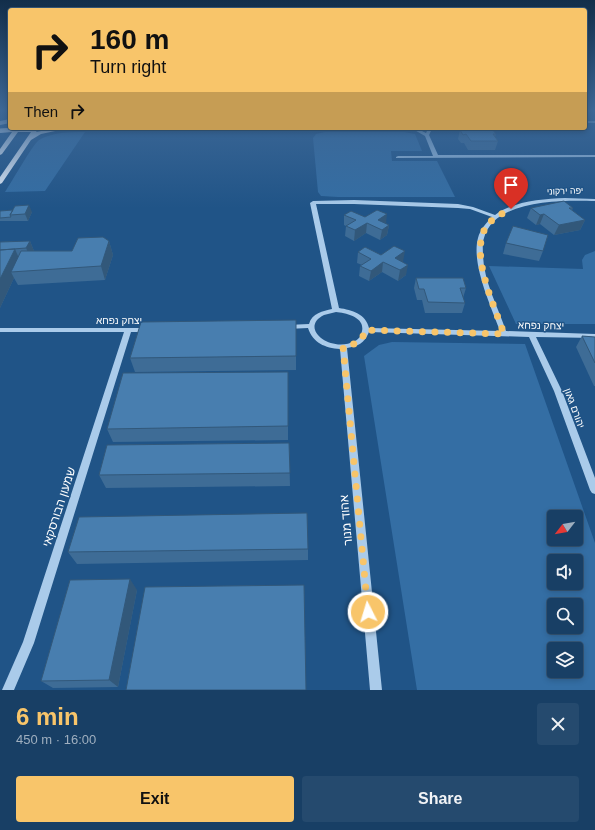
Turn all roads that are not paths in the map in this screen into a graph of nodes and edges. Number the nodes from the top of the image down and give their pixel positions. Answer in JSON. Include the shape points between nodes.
{"nodes":[{"id":1,"x":7,"y":143,"type":"edge"},
{"id":2,"x":26,"y":143,"type":"edge"},
{"id":3,"x":430,"y":143,"type":"edge"},
{"id":4,"x":0,"y":153,"type":"edge"},
{"id":5,"x":436,"y":156,"type":"junction"},
{"id":6,"x":595,"y":156,"type":"edge"},
{"id":7,"x":398,"y":157,"type":"dead end"},
{"id":8,"x":0,"y":182,"type":"edge"},
{"id":9,"x":595,"y":200,"type":"edge"},
{"id":10,"x":496,"y":217,"type":"junction"},
{"id":11,"x":336,"y":310,"type":"junction"},
{"id":12,"x":311,"y":326,"type":"junction"},
{"id":13,"x":279,"y":327,"type":"edge"},
{"id":14,"x":0,"y":330,"type":"edge"},
{"id":15,"x":128,"y":330,"type":"junction"},
{"id":16,"x":152,"y":330,"type":"edge"},
{"id":17,"x":366,"y":330,"type":"junction"},
{"id":18,"x":504,"y":334,"type":"junction"},
{"id":19,"x":532,"y":336,"type":"junction"},
{"id":20,"x":595,"y":336,"type":"edge"},
{"id":21,"x":343,"y":347,"type":"junction"},
{"id":22,"x":595,"y":490,"type":"edge"},
{"id":23,"x":8,"y":690,"type":"edge"},
{"id":24,"x":376,"y":690,"type":"edge"}],
"edges":[{"from":1,"to":4,"type":"main road"},
{"from":2,"to":8,"type":"main road"},
{"from":3,"to":5,"type":"street"},
{"from":5,"to":6,"type":"street"},
{"from":5,"to":7,"type":"street"},
{"from":9,"to":10,"type":"street","name":"יפה ירקוני","via":[[557,199],[531,203]]},
{"from":10,"to":11,"type":"street","via":[[458,206],[313,202]]},
{"from":10,"to":18,"type":"street","name":"יפה ירקוני","via":[[481,238],[480,257]]},
{"from":11,"to":12,"type":"street","via":[[320,314]]},
{"from":11,"to":17,"type":"street","via":[[354,313],[365,324]]},
{"from":12,"to":13,"type":"street"},
{"from":12,"to":21,"type":"street","via":[[312,333],[320,341],[333,347]]},
{"from":14,"to":15,"type":"street","name":"יצחק נפחא"},
{"from":15,"to":16,"type":"street","name":"יצחק נפחא"},
{"from":15,"to":23,"type":"street","name":"שמעון הבורסקאי","via":[[28,642]]},
{"from":17,"to":18,"type":"street","name":"יצחק נפחא"},
{"from":17,"to":21,"type":"street","via":[[358,343]]},
{"from":18,"to":19,"type":"street","name":"יצחק נפחא"},
{"from":19,"to":20,"type":"street","name":"יצחק נפחא"},
{"from":19,"to":22,"type":"street","name":"יהורם גאון","via":[[558,391]]},
{"from":21,"to":24,"type":"street","name":"אהוד מנור"}]}
